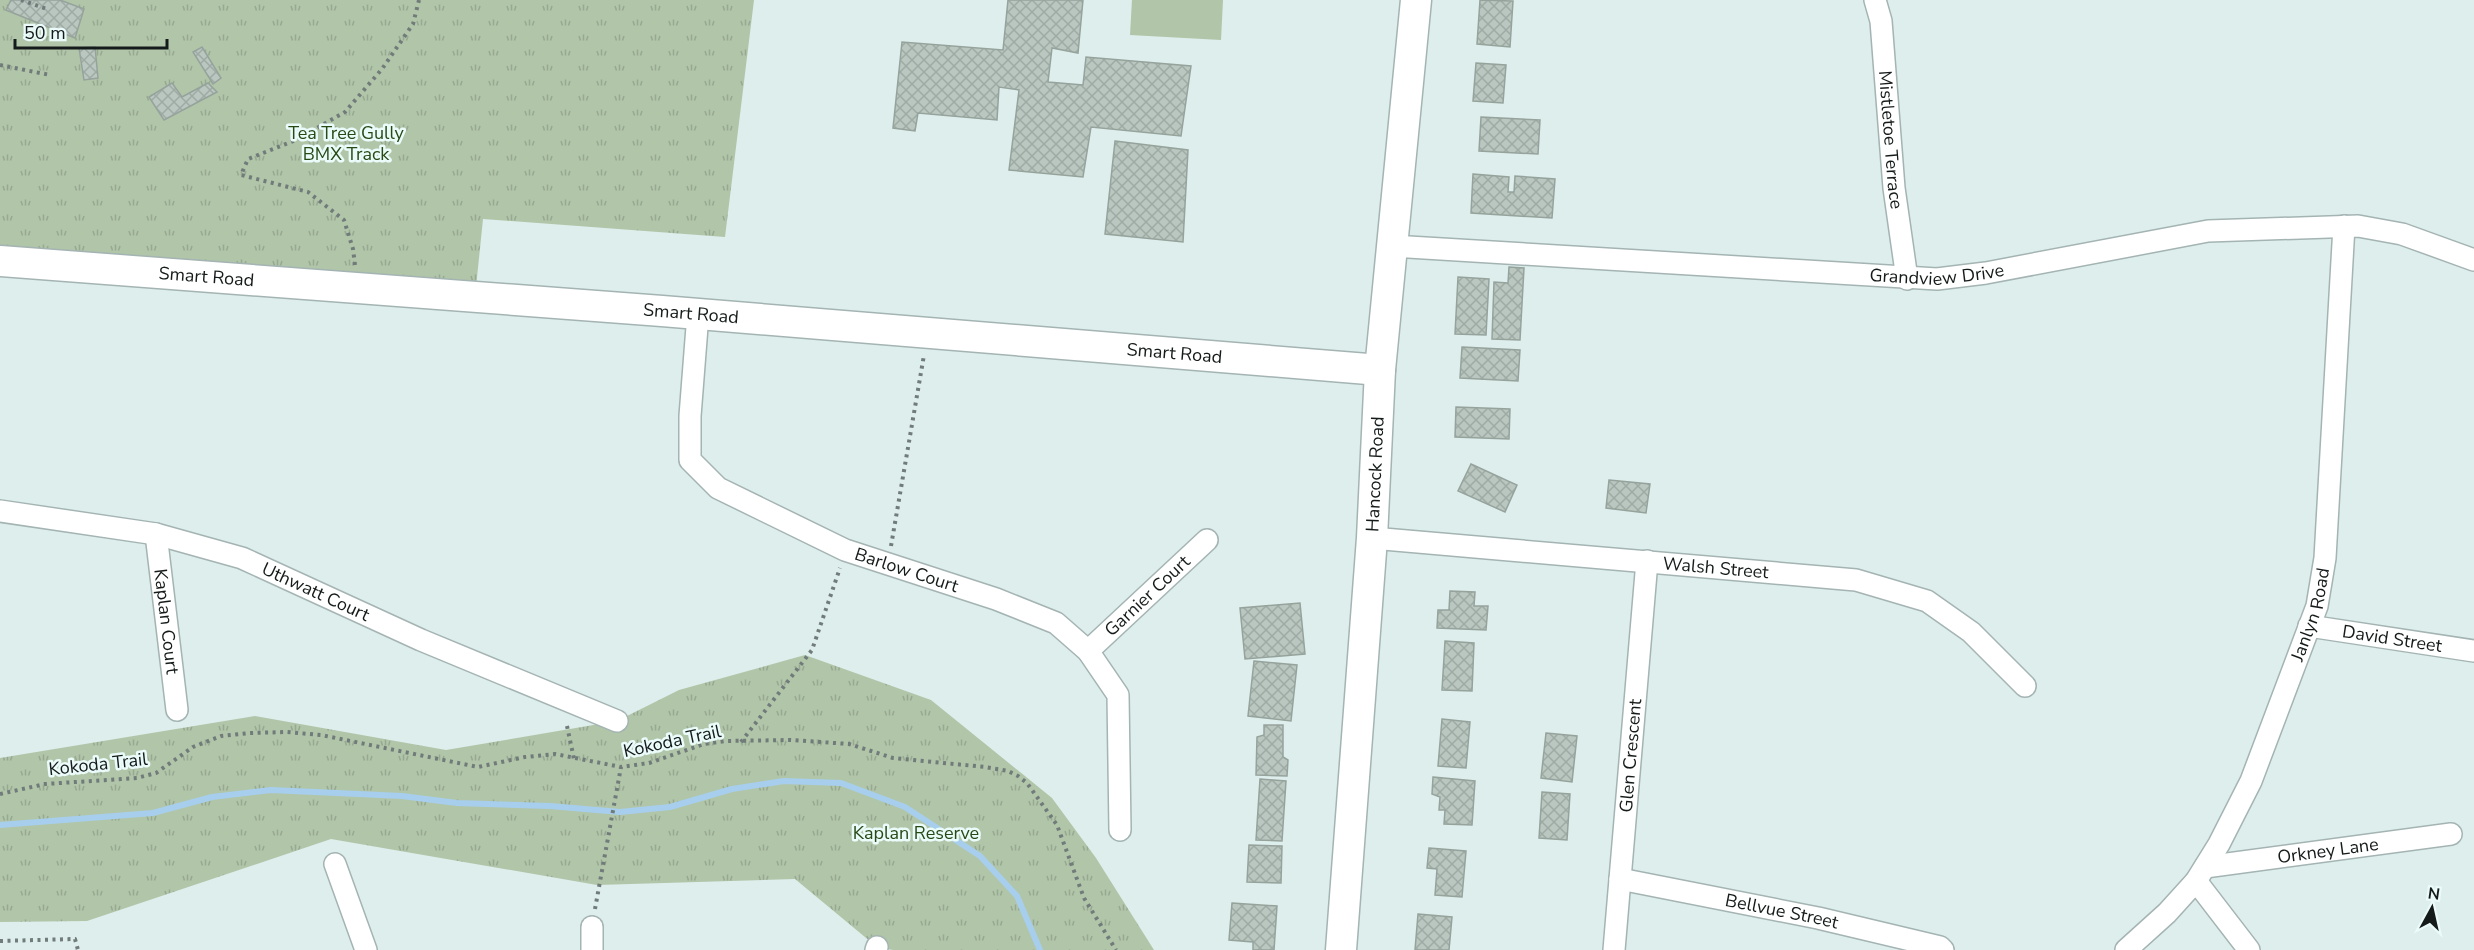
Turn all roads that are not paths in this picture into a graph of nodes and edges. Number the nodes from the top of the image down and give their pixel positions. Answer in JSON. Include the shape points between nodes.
{"nodes":[{"id":1,"x":1416,"y":0,"type":"edge"},
{"id":2,"x":1875,"y":0,"type":"edge"},
{"id":3,"x":2344,"y":226,"type":"junction"},
{"id":4,"x":1392,"y":246,"type":"junction"},
{"id":5,"x":2474,"y":260,"type":"edge"},
{"id":6,"x":0,"y":261,"type":"edge"},
{"id":7,"x":1906,"y":279,"type":"junction"},
{"id":8,"x":698,"y":314,"type":"junction"},
{"id":9,"x":1380,"y":370,"type":"junction"},
{"id":10,"x":0,"y":510,"type":"edge"},
{"id":11,"x":156,"y":534,"type":"junction"},
{"id":12,"x":1372,"y":538,"type":"junction"},
{"id":13,"x":1207,"y":540,"type":"dead end"},
{"id":14,"x":1647,"y":561,"type":"junction"},
{"id":15,"x":2309,"y":626,"type":"junction"},
{"id":16,"x":1088,"y":651,"type":"junction"},
{"id":17,"x":2474,"y":651,"type":"edge"},
{"id":18,"x":2025,"y":686,"type":"dead end"},
{"id":19,"x":177,"y":710,"type":"dead end"},
{"id":20,"x":617,"y":721,"type":"dead end"},
{"id":21,"x":1120,"y":830,"type":"dead end"},
{"id":22,"x":2451,"y":834,"type":"dead end"},
{"id":23,"x":335,"y":864,"type":"dead end"},
{"id":24,"x":2200,"y":874,"type":"junction"},
{"id":25,"x":1620,"y":879,"type":"junction"},
{"id":26,"x":592,"y":927,"type":"road end"},
{"id":27,"x":366,"y":950,"type":"edge"},
{"id":28,"x":592,"y":950,"type":"edge"},
{"id":29,"x":1341,"y":950,"type":"edge"},
{"id":30,"x":1614,"y":950,"type":"edge"},
{"id":31,"x":1943,"y":950,"type":"edge"},
{"id":32,"x":2126,"y":950,"type":"edge"},
{"id":33,"x":2249,"y":950,"type":"edge"}],
"edges":[{"from":1,"to":4,"type":"main road","name":"Hancock Road"},
{"from":2,"to":7,"type":"street","name":"Mistletoe Terrace","via":[[1881,21],[1894,188]]},
{"from":3,"to":5,"type":"street","name":"Grandview Drive","via":[[2402,234]]},
{"from":3,"to":7,"type":"street","name":"Grandview Drive","via":[[2208,231],[1986,273]]},
{"from":3,"to":15,"type":"street","name":"Janlyn Road","via":[[2325,558],[2317,606]]},
{"from":4,"to":7,"type":"street","name":"Grandview Drive"},
{"from":4,"to":9,"type":"main road","name":"Hancock Road"},
{"from":6,"to":8,"type":"main road","name":"Smart Road"},
{"from":8,"to":9,"type":"main road","name":"Smart Road"},
{"from":8,"to":16,"type":"street","name":"Barlow Court","via":[[690,460],[717,488],[845,550],[996,599],[1056,623]]},
{"from":9,"to":12,"type":"main road","name":"Hancock Road"},
{"from":10,"to":11,"type":"street","name":"Uthwatt Court"},
{"from":11,"to":19,"type":"street","name":"Kaplan Court"},
{"from":11,"to":20,"type":"street","name":"Uthwatt Court","via":[[242,558],[421,640]]},
{"from":12,"to":14,"type":"street","name":"Walsh Street"},
{"from":12,"to":29,"type":"main road","name":"Hancock Road"},
{"from":13,"to":16,"type":"street","name":"Garnier Court"},
{"from":14,"to":18,"type":"street","name":"Walsh Street","via":[[1856,580],[1927,601],[1971,632]]},
{"from":14,"to":25,"type":"street","name":"Glen Crescent"},
{"from":15,"to":17,"type":"street","name":"David Street"},
{"from":15,"to":24,"type":"street","name":"Janlyn Road","via":[[2251,781]]},
{"from":16,"to":21,"type":"street","name":"Barlow Court","via":[[1118,695]]},
{"from":22,"to":24,"type":"street","name":"Orkney Lane"},
{"from":23,"to":27,"type":"street"},
{"from":24,"to":32,"type":"street","name":"Janlyn Road","via":[[2166,914]]},
{"from":24,"to":33,"type":"street"},
{"from":25,"to":30,"type":"street","name":"Glen Crescent"},
{"from":25,"to":31,"type":"street","name":"Bellvue Street","via":[[1818,918]]},
{"from":26,"to":28,"type":"street"}]}
